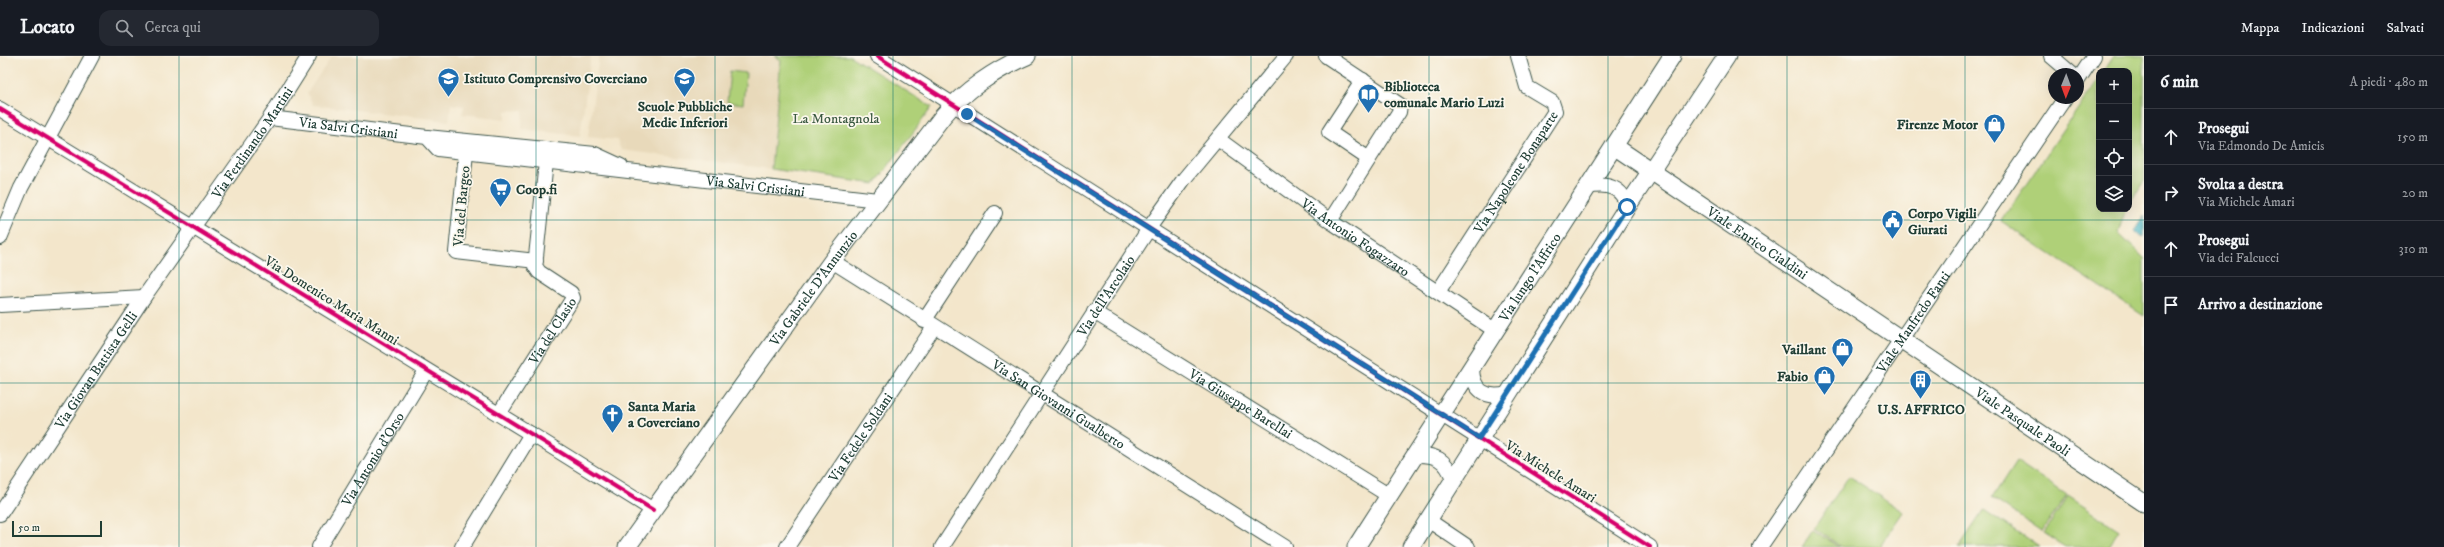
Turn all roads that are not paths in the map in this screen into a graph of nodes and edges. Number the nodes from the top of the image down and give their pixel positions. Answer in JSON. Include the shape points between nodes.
{"nodes":[{"id":1,"x":92,"y":56,"type":"edge"},
{"id":2,"x":309,"y":56,"type":"edge"},
{"id":3,"x":878,"y":56,"type":"edge"},
{"id":4,"x":1026,"y":56,"type":"edge"},
{"id":5,"x":1286,"y":56,"type":"edge"},
{"id":6,"x":1326,"y":56,"type":"edge"},
{"id":7,"x":1518,"y":56,"type":"edge"},
{"id":8,"x":1672,"y":56,"type":"edge"},
{"id":9,"x":1727,"y":56,"type":"edge"},
{"id":10,"x":2051,"y":56,"type":"edge"},
{"id":11,"x":2094,"y":56,"type":"edge"},
{"id":12,"x":2065,"y":68,"type":"edge"},
{"id":13,"x":2084,"y":70,"type":"edge"},
{"id":14,"x":1363,"y":80,"type":"junction"},
{"id":15,"x":953,"y":104,"type":"junction"},
{"id":16,"x":2061,"y":104,"type":"edge"},
{"id":17,"x":0,"y":109,"type":"edge"},
{"id":18,"x":270,"y":118,"type":"junction"},
{"id":19,"x":427,"y":137,"type":"junction"},
{"id":20,"x":49,"y":138,"type":"junction"},
{"id":21,"x":1218,"y":140,"type":"junction"},
{"id":22,"x":1614,"y":146,"type":"junction"},
{"id":23,"x":466,"y":153,"type":"junction"},
{"id":24,"x":1369,"y":158,"type":"junction"},
{"id":25,"x":546,"y":162,"type":"junction"},
{"id":26,"x":1650,"y":170,"type":"junction"},
{"id":27,"x":632,"y":171,"type":"junction"},
{"id":28,"x":1588,"y":186,"type":"junction"},
{"id":29,"x":878,"y":200,"type":"junction"},
{"id":30,"x":1627,"y":207,"type":"junction"},
{"id":31,"x":995,"y":213,"type":"dead end"},
{"id":32,"x":1330,"y":221,"type":"junction"},
{"id":33,"x":192,"y":227,"type":"junction"},
{"id":34,"x":1148,"y":229,"type":"junction"},
{"id":35,"x":0,"y":238,"type":"edge"},
{"id":36,"x":536,"y":261,"type":"junction"},
{"id":37,"x":832,"y":261,"type":"junction"},
{"id":38,"x":1438,"y":292,"type":"junction"},
{"id":39,"x":144,"y":297,"type":"junction"},
{"id":40,"x":0,"y":305,"type":"edge"},
{"id":41,"x":1094,"y":312,"type":"junction"},
{"id":42,"x":929,"y":324,"type":"junction"},
{"id":43,"x":1496,"y":331,"type":"junction"},
{"id":44,"x":1902,"y":339,"type":"junction"},
{"id":45,"x":1472,"y":369,"type":"junction"},
{"id":46,"x":426,"y":371,"type":"junction"},
{"id":47,"x":1042,"y":394,"type":"junction"},
{"id":48,"x":1507,"y":394,"type":"junction"},
{"id":49,"x":499,"y":414,"type":"junction"},
{"id":50,"x":1441,"y":415,"type":"junction"},
{"id":51,"x":531,"y":434,"type":"junction"},
{"id":52,"x":1479,"y":438,"type":"junction"},
{"id":53,"x":1415,"y":455,"type":"junction"},
{"id":54,"x":1453,"y":479,"type":"junction"},
{"id":55,"x":1388,"y":495,"type":"junction"},
{"id":56,"x":2144,"y":503,"type":"edge"},
{"id":57,"x":653,"y":510,"type":"junction"},
{"id":58,"x":0,"y":514,"type":"edge"},
{"id":59,"x":1428,"y":520,"type":"junction"},
{"id":60,"x":318,"y":547,"type":"edge"},
{"id":61,"x":462,"y":547,"type":"edge"},
{"id":62,"x":627,"y":547,"type":"edge"},
{"id":63,"x":787,"y":547,"type":"edge"},
{"id":64,"x":942,"y":547,"type":"edge"},
{"id":65,"x":1285,"y":547,"type":"edge"},
{"id":66,"x":1356,"y":547,"type":"edge"},
{"id":67,"x":1411,"y":547,"type":"edge"},
{"id":68,"x":1468,"y":547,"type":"edge"},
{"id":69,"x":1650,"y":547,"type":"edge"},
{"id":70,"x":1760,"y":547,"type":"edge"}],
"edges":[{"from":1,"to":20,"type":"street"},
{"from":2,"to":18,"type":"street","name":"Via Ferdinando Martini"},
{"from":3,"to":15,"type":"street","name":"Via Michele Amari"},
{"from":4,"to":15,"type":"street","name":"Via Gabriele D'Annunzio","via":[[984,80]]},
{"from":5,"to":21,"type":"street","name":"Via dell'Arcolaio"},
{"from":6,"to":14,"type":"street"},
{"from":7,"to":38,"type":"street","name":"Via Napoleone Bonaparte","via":[[1527,87],[1552,102],[1555,111]]},
{"from":8,"to":22,"type":"street","name":"Via lungo l'Affrico"},
{"from":9,"to":26,"type":"street"},
{"from":10,"to":12,"type":"street"},
{"from":11,"to":13,"type":"street"},
{"from":14,"to":24,"type":"street","via":[[1399,103],[1401,107]]},
{"from":14,"to":24,"type":"street","via":[[1329,132]]},
{"from":15,"to":29,"type":"street","name":"Via Gabriele D'Annunzio"},
{"from":15,"to":34,"type":"street","name":"Via Michele Amari"},
{"from":16,"to":44,"type":"street","name":"Viale Manfredo Fanti"},
{"from":17,"to":20,"type":"street","name":"Via Domenico Maria Manni"},
{"from":18,"to":19,"type":"street","name":"Via Salvi Cristiani"},
{"from":18,"to":33,"type":"street","name":"Via Ferdinando Martini"},
{"from":19,"to":23,"type":"street","name":"Via Salvi Cristiani","via":[[438,149]]},
{"from":19,"to":27,"type":"street","name":"Via Salvi Cristiani","via":[[595,154]]},
{"from":20,"to":33,"type":"street","name":"Via Domenico Maria Manni"},
{"from":20,"to":35,"type":"street","via":[[21,188]]},
{"from":21,"to":32,"type":"street","name":"Via Antonio Fogazzaro"},
{"from":21,"to":34,"type":"street","name":"Via dell'Arcolaio"},
{"from":22,"to":26,"type":"street","name":"Viale Enrico Cialdini"},
{"from":22,"to":28,"type":"street","name":"Via lungo l'Affrico"},
{"from":23,"to":25,"type":"street","name":"Via Salvi Cristiani"},
{"from":23,"to":36,"type":"street","name":"Via del Bargeo","via":[[456,252]]},
{"from":24,"to":32,"type":"street"},
{"from":25,"to":27,"type":"street","name":"Via Salvi Cristiani"},
{"from":25,"to":36,"type":"street"},
{"from":26,"to":30,"type":"street"},
{"from":26,"to":44,"type":"street","name":"Viale Enrico Cialdini"},
{"from":27,"to":29,"type":"street","name":"Via Salvi Cristiani"},
{"from":28,"to":30,"type":"street","via":[[1604,186],[1618,190],[1623,195]]},
{"from":28,"to":43,"type":"street","name":"Via lungo l'Affrico"},
{"from":29,"to":37,"type":"street","name":"Via Gabriele D'Annunzio"},
{"from":30,"to":48,"type":"street"},
{"from":31,"to":42,"type":"street","name":"Via Fedele Soldani"},
{"from":32,"to":38,"type":"street","name":"Via Antonio Fogazzaro"},
{"from":33,"to":39,"type":"street","name":"Via Giovan Battista Gelli"},
{"from":33,"to":46,"type":"street","name":"Via Domenico Maria Manni"},
{"from":34,"to":41,"type":"street","name":"Via dell'Arcolaio"},
{"from":34,"to":50,"type":"street","name":"Via Michele Amari"},
{"from":36,"to":49,"type":"street","name":"Via del Clasio","via":[[536,270],[571,292],[573,298]]},
{"from":37,"to":42,"type":"street","name":"Via San Giovanni Gualberto"},
{"from":37,"to":57,"type":"street","name":"Via Gabriele D'Annunzio"},
{"from":38,"to":43,"type":"street","name":"Via Antonio Fogazzaro"},
{"from":39,"to":40,"type":"street"},
{"from":39,"to":58,"type":"street","name":"Via Giovan Battista Gelli"},
{"from":41,"to":47,"type":"street","name":"Via dell'Arcolaio"},
{"from":41,"to":55,"type":"street","name":"Via Giuseppe Barellai"},
{"from":42,"to":47,"type":"street","name":"Via San Giovanni Gualberto"},
{"from":42,"to":63,"type":"street","name":"Via Fedele Soldani"},
{"from":43,"to":45,"type":"street","name":"Via lungo l'Affrico"},
{"from":44,"to":56,"type":"street","name":"Viale Pasquale Paoli"},
{"from":44,"to":70,"type":"street","name":"Viale Manfredo Fanti"},
{"from":45,"to":48,"type":"street","via":[[1475,384],[1481,393],[1490,396]]},
{"from":45,"to":50,"type":"street","name":"Via lungo l'Affrico"},
{"from":46,"to":49,"type":"street","name":"Via Domenico Maria Manni"},
{"from":46,"to":60,"type":"street","name":"Via Antonio d'Orso"},
{"from":47,"to":64,"type":"street","name":"Via dell'Arcolaio"},
{"from":47,"to":65,"type":"street","name":"Via San Giovanni Gualberto"},
{"from":48,"to":52,"type":"street"},
{"from":49,"to":51,"type":"street","name":"Via Domenico Maria Manni"},
{"from":50,"to":52,"type":"street","name":"Via Michele Amari"},
{"from":50,"to":53,"type":"street","name":"Via lungo l'Affrico"},
{"from":51,"to":57,"type":"street","name":"Via Domenico Maria Manni"},
{"from":51,"to":61,"type":"street"},
{"from":52,"to":54,"type":"street"},
{"from":52,"to":69,"type":"street","name":"Via Michele Amari"},
{"from":53,"to":54,"type":"street","via":[[1440,458],[1447,464]]},
{"from":53,"to":55,"type":"street","name":"Via lungo l'Affrico"},
{"from":54,"to":59,"type":"street"},
{"from":55,"to":66,"type":"street","name":"Via lungo l'Affrico"},
{"from":57,"to":62,"type":"street","name":"Via Gabriele D'Annunzio"},
{"from":59,"to":67,"type":"street"},
{"from":59,"to":68,"type":"street"}]}
